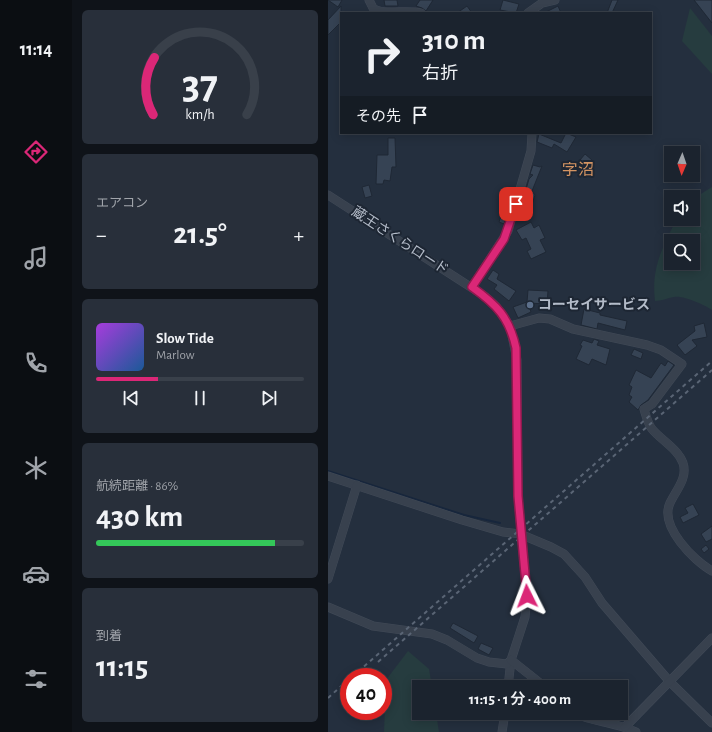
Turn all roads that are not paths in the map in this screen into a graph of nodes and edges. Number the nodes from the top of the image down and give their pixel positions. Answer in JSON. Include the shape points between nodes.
{"nodes":[{"id":1,"x":370,"y":0,"type":"edge"},
{"id":2,"x":555,"y":0,"type":"edge"},
{"id":3,"x":380,"y":12,"type":"edge"},
{"id":4,"x":380,"y":12,"type":"edge"},
{"id":5,"x":416,"y":12,"type":"edge"},
{"id":6,"x":529,"y":12,"type":"edge"},
{"id":7,"x":532,"y":134,"type":"edge"},
{"id":8,"x":328,"y":195,"type":"edge"},
{"id":9,"x":472,"y":287,"type":"junction"},
{"id":10,"x":510,"y":326,"type":"junction"},
{"id":11,"x":328,"y":476,"type":"edge"},
{"id":12,"x":357,"y":485,"type":"junction"},
{"id":13,"x":520,"y":534,"type":"junction"},
{"id":14,"x":712,"y":571,"type":"edge"},
{"id":15,"x":328,"y":579,"type":"edge"},
{"id":16,"x":328,"y":607,"type":"edge"},
{"id":17,"x":712,"y":638,"type":"edge"},
{"id":18,"x":511,"y":660,"type":"junction"},
{"id":19,"x":509,"y":680,"type":"edge"},
{"id":20,"x":536,"y":680,"type":"edge"},
{"id":21,"x":670,"y":682,"type":"junction"},
{"id":22,"x":504,"y":720,"type":"edge"},
{"id":23,"x":590,"y":720,"type":"edge"},
{"id":24,"x":712,"y":723,"type":"edge"},
{"id":25,"x":625,"y":727,"type":"junction"},
{"id":26,"x":502,"y":732,"type":"edge"},
{"id":27,"x":636,"y":732,"type":"edge"}],
"edges":[{"from":1,"to":3,"type":"street","via":[[373,8]]},
{"from":2,"to":6,"type":"street","via":[[542,3]]},
{"from":4,"to":5,"type":"street"},
{"from":7,"to":9,"type":"street","via":[[532,151],[508,231]]},
{"from":8,"to":9,"type":"street","name":"蔵王さくらロード"},
{"from":9,"to":10,"type":"street","name":"蔵王さくらロード","via":[[496,306]]},
{"from":10,"to":13,"type":"street","via":[[517,360]]},
{"from":10,"to":14,"type":"street","via":[[539,318],[550,319],[573,329],[647,345],[661,350],[682,364],[652,404],[644,410],[651,428],[679,456],[683,464],[683,478],[669,504],[668,515],[671,524],[679,541],[692,556]]},
{"from":11,"to":12,"type":"street"},
{"from":12,"to":13,"type":"street","via":[[462,520],[503,532]]},
{"from":12,"to":15,"type":"street"},
{"from":13,"to":18,"type":"street","via":[[527,596],[525,617]]},
{"from":13,"to":21,"type":"street","via":[[564,554]]},
{"from":16,"to":18,"type":"street","via":[[373,626],[432,634],[489,662],[507,664]]},
{"from":17,"to":21,"type":"street"},
{"from":18,"to":19,"type":"street"},
{"from":18,"to":20,"type":"street"},
{"from":21,"to":24,"type":"street"},
{"from":21,"to":25,"type":"street"},
{"from":22,"to":26,"type":"street"},
{"from":23,"to":25,"type":"street"},
{"from":25,"to":27,"type":"street"}]}
